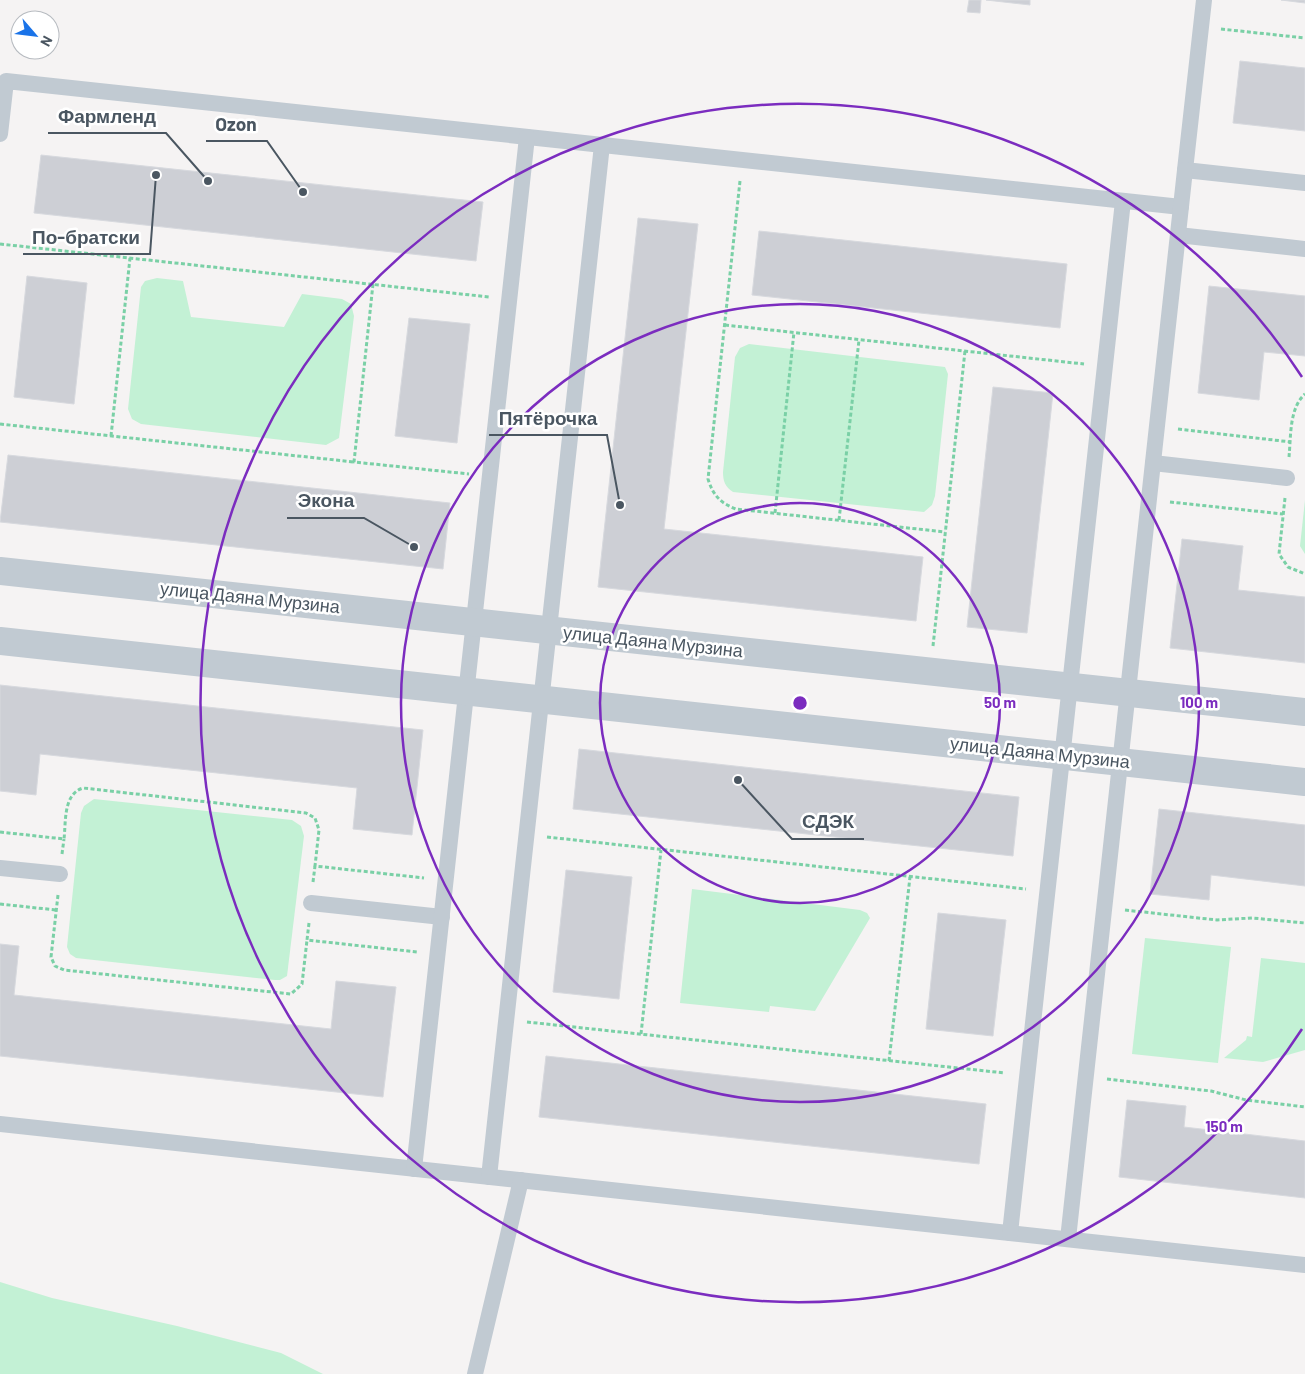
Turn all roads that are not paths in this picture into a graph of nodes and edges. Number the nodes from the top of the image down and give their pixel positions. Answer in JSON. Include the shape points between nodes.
{"nodes":[{"id":1,"x":1204,"y":0,"type":"edge"},
{"id":2,"x":3,"y":80,"type":"edge"},
{"id":3,"x":0,"y":134,"type":"edge"},
{"id":4,"x":527,"y":137,"type":"junction"},
{"id":5,"x":602,"y":145,"type":"junction"},
{"id":6,"x":1185,"y":170,"type":"junction"},
{"id":7,"x":1305,"y":183,"type":"edge"},
{"id":8,"x":1123,"y":201,"type":"junction"},
{"id":9,"x":1181,"y":207,"type":"junction"},
{"id":10,"x":1178,"y":235,"type":"junction"},
{"id":11,"x":1305,"y":249,"type":"edge"},
{"id":12,"x":1153,"y":463,"type":"junction"},
{"id":13,"x":1287,"y":478,"type":"dead end"},
{"id":14,"x":0,"y":571,"type":"edge"},
{"id":15,"x":474,"y":622,"type":"junction"},
{"id":16,"x":549,"y":630,"type":"junction"},
{"id":17,"x":0,"y":641,"type":"edge"},
{"id":18,"x":1070,"y":687,"type":"junction"},
{"id":19,"x":466,"y":691,"type":"junction"},
{"id":20,"x":1128,"y":693,"type":"junction"},
{"id":21,"x":542,"y":699,"type":"junction"},
{"id":22,"x":1305,"y":712,"type":"edge"},
{"id":23,"x":1062,"y":755,"type":"junction"},
{"id":24,"x":1120,"y":762,"type":"junction"},
{"id":25,"x":1305,"y":782,"type":"edge"},
{"id":26,"x":0,"y":868,"type":"edge"},
{"id":27,"x":60,"y":874,"type":"road end"},
{"id":28,"x":311,"y":903,"type":"dead end"},
{"id":29,"x":442,"y":917,"type":"junction"},
{"id":30,"x":0,"y":1124,"type":"edge"},
{"id":31,"x":414,"y":1169,"type":"junction"},
{"id":32,"x":489,"y":1177,"type":"junction"},
{"id":33,"x":521,"y":1180,"type":"junction"},
{"id":34,"x":1010,"y":1233,"type":"junction"},
{"id":35,"x":1068,"y":1239,"type":"junction"},
{"id":36,"x":1305,"y":1265,"type":"edge"},
{"id":37,"x":475,"y":1374,"type":"edge"}],
"edges":[{"from":1,"to":6,"type":"lane"},
{"from":2,"to":3,"type":"lane"},
{"from":2,"to":4,"type":"lane"},
{"from":4,"to":5,"type":"lane"},
{"from":4,"to":15,"type":"lane"},
{"from":5,"to":8,"type":"lane"},
{"from":5,"to":16,"type":"lane"},
{"from":6,"to":7,"type":"lane"},
{"from":6,"to":9,"type":"lane"},
{"from":8,"to":9,"type":"lane"},
{"from":8,"to":18,"type":"lane"},
{"from":9,"to":10,"type":"lane"},
{"from":10,"to":11,"type":"lane"},
{"from":10,"to":12,"type":"lane"},
{"from":12,"to":13,"type":"lane"},
{"from":12,"to":20,"type":"lane"},
{"from":14,"to":15,"type":"street","name":"улица Даяна Мурзина"},
{"from":15,"to":16,"type":"street","name":"улица Даяна Мурзина"},
{"from":15,"to":19,"type":"lane"},
{"from":16,"to":18,"type":"street","name":"улица Даяна Мурзина"},
{"from":16,"to":21,"type":"lane"},
{"from":17,"to":19,"type":"street","name":"улица Даяна Мурзина"},
{"from":18,"to":20,"type":"street","name":"улица Даяна Мурзина"},
{"from":18,"to":23,"type":"lane"},
{"from":19,"to":21,"type":"street","name":"улица Даяна Мурзина"},
{"from":19,"to":29,"type":"lane"},
{"from":20,"to":22,"type":"street","name":"улица Даяна Мурзина"},
{"from":20,"to":24,"type":"lane"},
{"from":21,"to":23,"type":"street","name":"улица Даяна Мурзина"},
{"from":21,"to":32,"type":"lane"},
{"from":23,"to":24,"type":"street","name":"улица Даяна Мурзина"},
{"from":23,"to":34,"type":"lane"},
{"from":24,"to":25,"type":"street","name":"улица Даяна Мурзина"},
{"from":24,"to":35,"type":"lane"},
{"from":26,"to":27,"type":"lane"},
{"from":28,"to":29,"type":"lane"},
{"from":29,"to":31,"type":"lane"},
{"from":30,"to":31,"type":"lane"},
{"from":31,"to":32,"type":"lane"},
{"from":32,"to":33,"type":"lane"},
{"from":33,"to":34,"type":"lane"},
{"from":33,"to":37,"type":"lane"},
{"from":34,"to":35,"type":"lane"},
{"from":35,"to":36,"type":"lane"}]}
